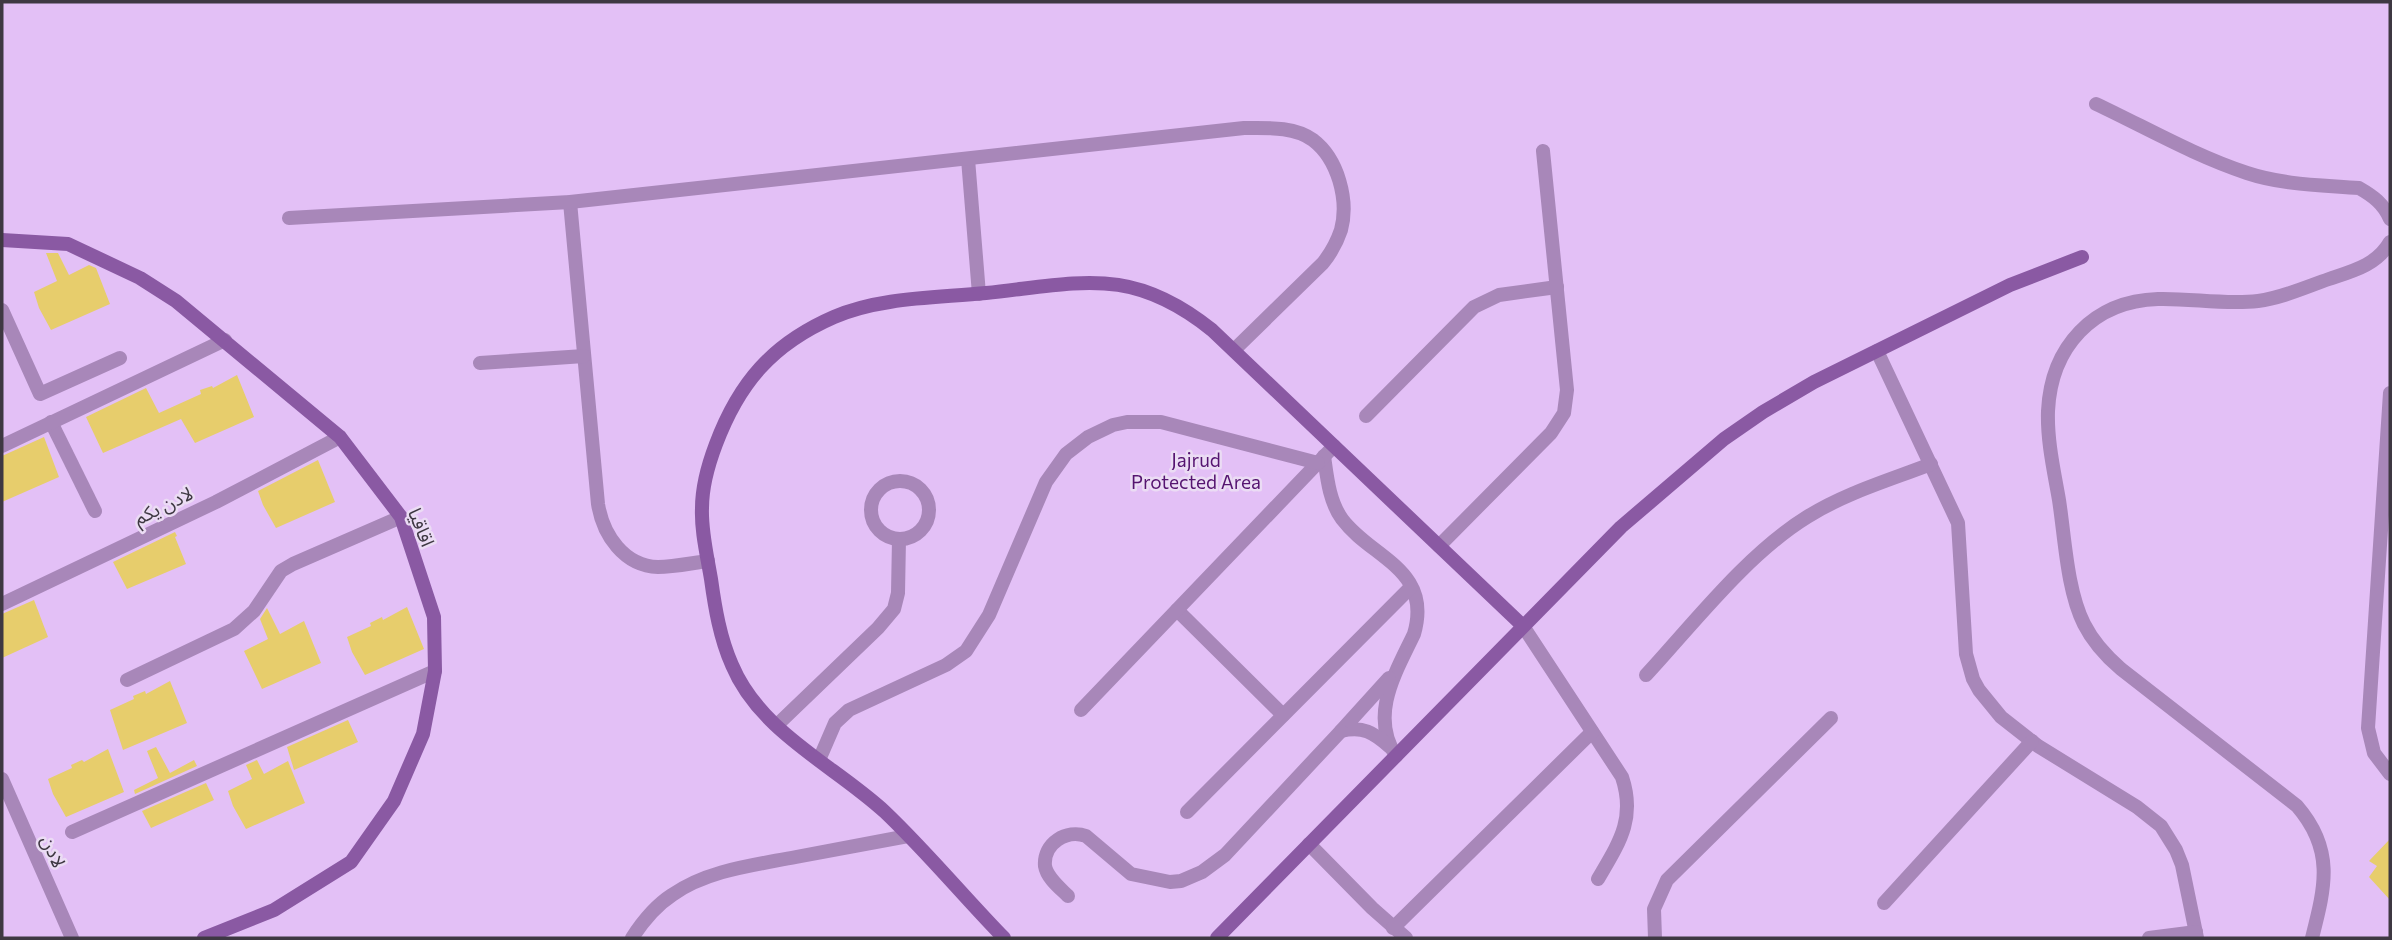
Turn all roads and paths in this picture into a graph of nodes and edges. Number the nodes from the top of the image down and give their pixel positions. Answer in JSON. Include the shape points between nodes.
{"nodes":[{"id":1,"x":2096,"y":104,"type":"dead end"},
{"id":2,"x":1543,"y":151,"type":"dead end"},
{"id":3,"x":968,"y":159,"type":"junction"},
{"id":4,"x":570,"y":202,"type":"junction"},
{"id":5,"x":289,"y":218,"type":"dead end"},
{"id":6,"x":2390,"y":219,"type":"edge"},
{"id":7,"x":2,"y":240,"type":"edge"},
{"id":8,"x":2390,"y":242,"type":"edge"},
{"id":9,"x":2082,"y":257,"type":"dead end"},
{"id":10,"x":1557,"y":287,"type":"junction"},
{"id":11,"x":979,"y":294,"type":"junction"},
{"id":12,"x":2,"y":310,"type":"edge"},
{"id":13,"x":225,"y":340,"type":"junction"},
{"id":14,"x":1234,"y":350,"type":"junction"},
{"id":15,"x":1877,"y":351,"type":"junction"},
{"id":16,"x":584,"y":356,"type":"junction"},
{"id":17,"x":120,"y":358,"type":"dead end"},
{"id":18,"x":480,"y":363,"type":"dead end"},
{"id":19,"x":2390,"y":393,"type":"edge"},
{"id":20,"x":1366,"y":416,"type":"dead end"},
{"id":21,"x":51,"y":422,"type":"junction"},
{"id":22,"x":340,"y":437,"type":"junction"},
{"id":23,"x":2,"y":446,"type":"edge"},
{"id":24,"x":1326,"y":455,"type":"junction"},
{"id":25,"x":1931,"y":464,"type":"junction"},
{"id":26,"x":95,"y":511,"type":"dead end"},
{"id":27,"x":401,"y":517,"type":"junction"},
{"id":28,"x":899,"y":539,"type":"junction"},
{"id":29,"x":1439,"y":546,"type":"junction"},
{"id":30,"x":708,"y":561,"type":"junction"},
{"id":31,"x":1411,"y":587,"type":"junction"},
{"id":32,"x":2,"y":604,"type":"edge"},
{"id":33,"x":1177,"y":610,"type":"junction"},
{"id":34,"x":1523,"y":626,"type":"junction"},
{"id":35,"x":1397,"y":669,"type":"junction"},
{"id":36,"x":435,"y":671,"type":"junction"},
{"id":37,"x":1646,"y":675,"type":"dead end"},
{"id":38,"x":127,"y":680,"type":"dead end"},
{"id":39,"x":1081,"y":710,"type":"dead end"},
{"id":40,"x":1283,"y":715,"type":"junction"},
{"id":41,"x":1831,"y":718,"type":"dead end"},
{"id":42,"x":777,"y":725,"type":"junction"},
{"id":43,"x":1341,"y":731,"type":"junction"},
{"id":44,"x":1592,"y":732,"type":"junction"},
{"id":45,"x":2032,"y":741,"type":"junction"},
{"id":46,"x":1393,"y":752,"type":"junction"},
{"id":47,"x":819,"y":760,"type":"junction"},
{"id":48,"x":2390,"y":774,"type":"edge"},
{"id":49,"x":2,"y":779,"type":"edge"},
{"id":50,"x":1187,"y":812,"type":"dead end"},
{"id":51,"x":72,"y":832,"type":"dead end"},
{"id":52,"x":908,"y":836,"type":"junction"},
{"id":53,"x":1309,"y":844,"type":"junction"},
{"id":54,"x":1598,"y":878,"type":"dead end"},
{"id":55,"x":1068,"y":897,"type":"dead end"},
{"id":56,"x":1884,"y":903,"type":"dead end"},
{"id":57,"x":1393,"y":928,"type":"junction"},
{"id":58,"x":2196,"y":935,"type":"edge"},
{"id":59,"x":72,"y":938,"type":"edge"},
{"id":60,"x":204,"y":938,"type":"edge"},
{"id":61,"x":632,"y":938,"type":"edge"},
{"id":62,"x":1004,"y":938,"type":"edge"},
{"id":63,"x":1217,"y":938,"type":"edge"},
{"id":64,"x":1406,"y":938,"type":"edge"},
{"id":65,"x":1655,"y":938,"type":"edge"},
{"id":66,"x":2148,"y":938,"type":"edge"},
{"id":67,"x":2312,"y":938,"type":"edge"}],
"edges":[{"from":1,"to":6,"type":"street","via":[[2249,174],[2359,188],[2381,204]]},
{"from":2,"to":10,"type":"street"},
{"from":3,"to":4,"type":"street"},
{"from":3,"to":11,"type":"street"},
{"from":3,"to":14,"type":"street","via":[[1244,128],[1289,131],[1312,140],[1332,164],[1341,188],[1343,216],[1338,240],[1323,264]]},
{"from":4,"to":5,"type":"street"},
{"from":4,"to":16,"type":"street"},
{"from":7,"to":13,"type":"main road","name":"اقاقیا","via":[[68,244],[140,278]]},
{"from":8,"to":67,"type":"street","via":[[2373,261],[2356,270],[2276,297],[2240,303],[2156,299],[2112,310],[2073,338],[2056,367],[2049,401],[2048,428],[2071,579],[2084,624],[2121,669],[2306,817],[2319,843],[2324,869]]},
{"from":9,"to":15,"type":"main road","via":[[2010,285]]},
{"from":10,"to":20,"type":"street","via":[[1499,295],[1474,307]]},
{"from":10,"to":29,"type":"street","via":[[1567,390],[1564,413],[1551,433]]},
{"from":11,"to":14,"type":"main road","via":[[1081,283],[1118,284],[1179,306]]},
{"from":11,"to":30,"type":"main road","via":[[850,311],[799,337],[759,368],[730,409],[707,472],[702,517]]},
{"from":12,"to":17,"type":"street","via":[[40,394]]},
{"from":13,"to":21,"type":"street"},
{"from":13,"to":22,"type":"main road","name":"اقاقیا"},
{"from":14,"to":24,"type":"main road"},
{"from":15,"to":25,"type":"street"},
{"from":15,"to":34,"type":"main road","via":[[1773,406],[1724,439],[1621,527]]},
{"from":16,"to":18,"type":"street"},
{"from":16,"to":30,"type":"street","via":[[598,504],[609,536],[629,557],[650,566]]},
{"from":19,"to":48,"type":"street","via":[[2368,728],[2374,753]]},
{"from":21,"to":23,"type":"street"},
{"from":21,"to":26,"type":"street"},
{"from":22,"to":27,"type":"main road","name":"اقاقیا"},
{"from":22,"to":32,"type":"street","name":"لادن یکم"},
{"from":24,"to":29,"type":"main road"},
{"from":24,"to":31,"type":"street","via":[[1329,487],[1341,518],[1391,560]]},
{"from":24,"to":33,"type":"street"},
{"from":24,"to":47,"type":"street","via":[[1161,422],[1127,422],[1088,437],[1066,454],[1046,482],[989,615],[966,651],[849,710],[835,723]]},
{"from":25,"to":37,"type":"street","via":[[1824,508],[1780,535]]},
{"from":25,"to":45,"type":"street","via":[[1958,523],[1966,654],[1973,679],[1988,703]]},
{"from":27,"to":36,"type":"main road","name":"اقاقیا","via":[[434,617]]},
{"from":27,"to":38,"type":"street","via":[[281,571],[254,611],[234,629]]},
{"from":28,"to":28,"type":"street","via":[[918,533],[929,516],[929,506],[921,490],[896,481],[880,489],[872,514],[881,531]]},
{"from":28,"to":42,"type":"street","via":[[894,609]]},
{"from":29,"to":34,"type":"main road"},
{"from":30,"to":42,"type":"main road","via":[[731,663],[756,705]]},
{"from":31,"to":35,"type":"street","via":[[1417,624]]},
{"from":31,"to":40,"type":"street"},
{"from":33,"to":39,"type":"street"},
{"from":33,"to":40,"type":"street"},
{"from":34,"to":44,"type":"street"},
{"from":34,"to":46,"type":"main road"},
{"from":35,"to":43,"type":"street"},
{"from":35,"to":46,"type":"street","via":[[1385,706]]},
{"from":36,"to":51,"type":"street"},
{"from":36,"to":60,"type":"main road","name":"اقاقیا","via":[[423,734],[394,802],[351,862],[274,910]]},
{"from":40,"to":50,"type":"street"},
{"from":41,"to":65,"type":"street","via":[[1667,880],[1654,909]]},
{"from":42,"to":47,"type":"main road"},
{"from":43,"to":46,"type":"street","via":[[1370,731]]},
{"from":43,"to":55,"type":"street","via":[[1225,855],[1181,881],[1131,874],[1086,836],[1061,836],[1049,850],[1045,865]]},
{"from":44,"to":54,"type":"street","via":[[1622,777],[1628,810],[1620,839]]},
{"from":44,"to":57,"type":"street"},
{"from":45,"to":56,"type":"street"},
{"from":45,"to":58,"type":"street","via":[[2161,826],[2182,865]]},
{"from":46,"to":53,"type":"main road"},
{"from":47,"to":52,"type":"main road","via":[[876,804]]},
{"from":49,"to":59,"type":"street","name":"لادن"},
{"from":52,"to":61,"type":"street","via":[[707,878],[674,893],[642,922]]},
{"from":52,"to":62,"type":"main road"},
{"from":53,"to":57,"type":"street"},
{"from":53,"to":63,"type":"main road"},
{"from":57,"to":64,"type":"street"},
{"from":58,"to":66,"type":"street"}]}
